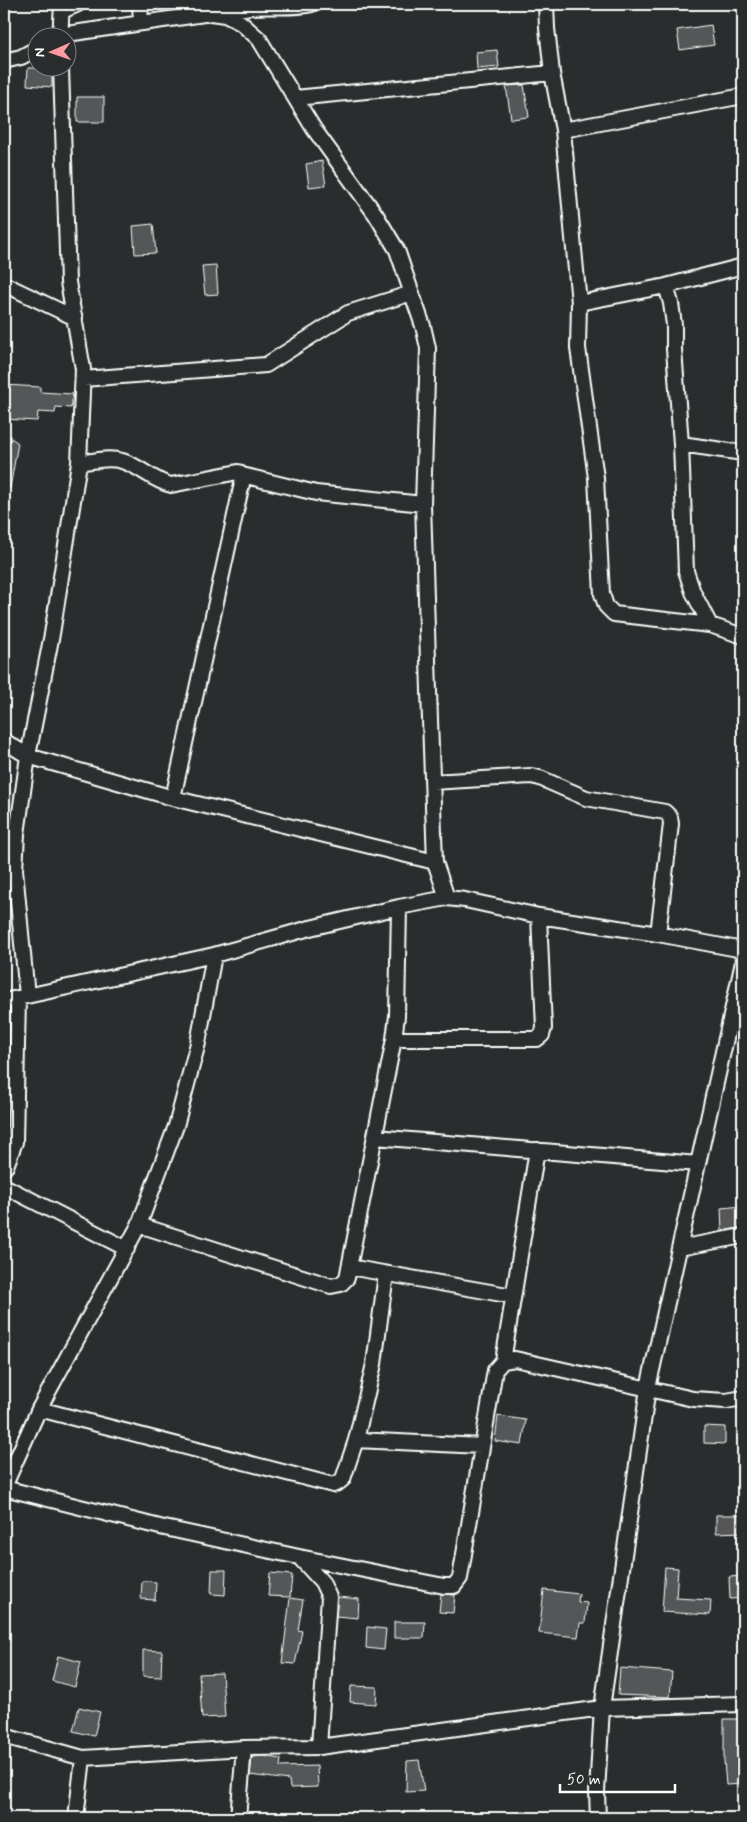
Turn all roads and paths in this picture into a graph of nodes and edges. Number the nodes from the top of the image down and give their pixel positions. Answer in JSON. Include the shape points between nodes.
{"nodes":[{"id":1,"x":78,"y":4,"type":"edge"},
{"id":2,"x":140,"y":4,"type":"edge"},
{"id":3,"x":211,"y":4,"type":"edge"},
{"id":4,"x":312,"y":4,"type":"edge"},
{"id":5,"x":546,"y":4,"type":"edge"},
{"id":6,"x":62,"y":7,"type":"edge"},
{"id":7,"x":225,"y":15,"type":"junction"},
{"id":8,"x":141,"y":23,"type":"junction"},
{"id":9,"x":60,"y":28,"type":"edge"},
{"id":10,"x":78,"y":34,"type":"edge"},
{"id":11,"x":28,"y":53,"type":"edge"},
{"id":12,"x":4,"y":61,"type":"edge"},
{"id":13,"x":552,"y":73,"type":"junction"},
{"id":14,"x":61,"y":78,"type":"edge"},
{"id":15,"x":743,"y":96,"type":"edge"},
{"id":16,"x":295,"y":98,"type":"junction"},
{"id":17,"x":563,"y":130,"type":"junction"},
{"id":18,"x":743,"y":266,"type":"edge"},
{"id":19,"x":4,"y":284,"type":"edge"},
{"id":20,"x":666,"y":286,"type":"junction"},
{"id":21,"x":412,"y":293,"type":"junction"},
{"id":22,"x":579,"y":303,"type":"junction"},
{"id":23,"x":75,"y":318,"type":"junction"},
{"id":24,"x":82,"y":379,"type":"junction"},
{"id":25,"x":681,"y":444,"type":"junction"},
{"id":26,"x":743,"y":453,"type":"edge"},
{"id":27,"x":79,"y":463,"type":"junction"},
{"id":28,"x":242,"y":474,"type":"junction"},
{"id":29,"x":423,"y":504,"type":"junction"},
{"id":30,"x":710,"y":625,"type":"junction"},
{"id":31,"x":743,"y":636,"type":"edge"},
{"id":32,"x":4,"y":741,"type":"edge"},
{"id":33,"x":28,"y":756,"type":"junction"},
{"id":34,"x":432,"y":782,"type":"junction"},
{"id":35,"x":173,"y":798,"type":"junction"},
{"id":36,"x":435,"y":862,"type":"junction"},
{"id":37,"x":447,"y":898,"type":"junction"},
{"id":38,"x":399,"y":906,"type":"junction"},
{"id":39,"x":539,"y":916,"type":"junction"},
{"id":40,"x":658,"y":934,"type":"junction"},
{"id":41,"x":743,"y":950,"type":"edge"},
{"id":42,"x":214,"y":955,"type":"junction"},
{"id":43,"x":743,"y":962,"type":"edge"},
{"id":44,"x":22,"y":997,"type":"junction"},
{"id":45,"x":4,"y":1001,"type":"edge"},
{"id":46,"x":394,"y":1039,"type":"junction"},
{"id":47,"x":375,"y":1137,"type":"junction"},
{"id":48,"x":537,"y":1150,"type":"junction"},
{"id":49,"x":698,"y":1164,"type":"junction"},
{"id":50,"x":4,"y":1168,"type":"edge"},
{"id":51,"x":4,"y":1186,"type":"edge"},
{"id":52,"x":139,"y":1225,"type":"junction"},
{"id":53,"x":743,"y":1236,"type":"edge"},
{"id":54,"x":127,"y":1248,"type":"junction"},
{"id":55,"x":679,"y":1248,"type":"junction"},
{"id":56,"x":349,"y":1267,"type":"junction"},
{"id":57,"x":386,"y":1274,"type":"junction"},
{"id":58,"x":513,"y":1296,"type":"junction"},
{"id":59,"x":503,"y":1361,"type":"junction"},
{"id":60,"x":648,"y":1388,"type":"junction"},
{"id":61,"x":743,"y":1398,"type":"edge"},
{"id":62,"x":39,"y":1409,"type":"junction"},
{"id":63,"x":356,"y":1440,"type":"junction"},
{"id":64,"x":482,"y":1446,"type":"junction"},
{"id":65,"x":4,"y":1487,"type":"edge"},
{"id":66,"x":299,"y":1557,"type":"junction"},
{"id":67,"x":743,"y":1704,"type":"edge"},
{"id":68,"x":602,"y":1708,"type":"junction"},
{"id":69,"x":4,"y":1736,"type":"edge"},
{"id":70,"x":319,"y":1746,"type":"junction"},
{"id":71,"x":244,"y":1748,"type":"junction"},
{"id":72,"x":83,"y":1758,"type":"junction"},
{"id":73,"x":76,"y":1818,"type":"edge"},
{"id":74,"x":238,"y":1818,"type":"edge"},
{"id":75,"x":598,"y":1818,"type":"edge"}],
"edges":[{"from":1,"to":6,"type":"street"},
{"from":2,"to":8,"type":"street"},
{"from":3,"to":7,"type":"street"},
{"from":4,"to":7,"type":"street","via":[[298,7],[250,4],[233,8]]},
{"from":5,"to":13,"type":"street"},
{"from":6,"to":9,"type":"street"},
{"from":7,"to":8,"type":"street","via":[[211,13]]},
{"from":7,"to":16,"type":"street","via":[[241,23],[259,39]]},
{"from":8,"to":10,"type":"street"},
{"from":11,"to":12,"type":"street"},
{"from":13,"to":16,"type":"street"},
{"from":13,"to":17,"type":"street"},
{"from":14,"to":23,"type":"street","via":[[68,282]]},
{"from":15,"to":17,"type":"street"},
{"from":16,"to":21,"type":"street","via":[[397,250]]},
{"from":17,"to":22,"type":"street"},
{"from":18,"to":20,"type":"street"},
{"from":19,"to":23,"type":"street"},
{"from":20,"to":22,"type":"street"},
{"from":20,"to":25,"type":"street","via":[[674,325]]},
{"from":21,"to":24,"type":"street","via":[[348,313],[266,365]]},
{"from":21,"to":29,"type":"street","via":[[428,348]]},
{"from":22,"to":30,"type":"street","via":[[578,348],[596,478],[602,594],[606,606],[614,614]]},
{"from":23,"to":24,"type":"street"},
{"from":24,"to":27,"type":"street"},
{"from":25,"to":26,"type":"street"},
{"from":25,"to":30,"type":"street","via":[[686,571]]},
{"from":27,"to":28,"type":"street","via":[[108,459],[123,461],[172,485],[238,472]]},
{"from":27,"to":33,"type":"street","via":[[52,634]]},
{"from":28,"to":29,"type":"street","via":[[316,493]]},
{"from":28,"to":35,"type":"street"},
{"from":29,"to":34,"type":"street"},
{"from":30,"to":31,"type":"street"},
{"from":32,"to":33,"type":"street"},
{"from":33,"to":35,"type":"street"},
{"from":33,"to":44,"type":"street","via":[[15,870]]},
{"from":34,"to":36,"type":"street"},
{"from":34,"to":40,"type":"street","via":[[531,776],[586,798],[665,812],[672,824]]},
{"from":35,"to":36,"type":"street"},
{"from":36,"to":37,"type":"street"},
{"from":37,"to":38,"type":"street"},
{"from":37,"to":39,"type":"street"},
{"from":38,"to":42,"type":"street"},
{"from":38,"to":46,"type":"street"},
{"from":39,"to":40,"type":"street"},
{"from":39,"to":46,"type":"street","via":[[542,1035],[536,1039]]},
{"from":40,"to":41,"type":"street"},
{"from":42,"to":44,"type":"street"},
{"from":42,"to":52,"type":"street","via":[[198,1043],[176,1126]]},
{"from":43,"to":49,"type":"street"},
{"from":44,"to":45,"type":"street"},
{"from":44,"to":50,"type":"street","via":[[15,1142]]},
{"from":46,"to":47,"type":"street"},
{"from":47,"to":48,"type":"street"},
{"from":47,"to":56,"type":"street"},
{"from":48,"to":49,"type":"street"},
{"from":48,"to":58,"type":"street"},
{"from":49,"to":55,"type":"street"},
{"from":51,"to":54,"type":"street"},
{"from":52,"to":54,"type":"street"},
{"from":52,"to":56,"type":"street","via":[[331,1286],[341,1284],[347,1278]]},
{"from":53,"to":55,"type":"street"},
{"from":54,"to":62,"type":"street"},
{"from":55,"to":60,"type":"street"},
{"from":56,"to":57,"type":"street"},
{"from":57,"to":58,"type":"street"},
{"from":57,"to":63,"type":"street","via":[[374,1364]]},
{"from":58,"to":59,"type":"street"},
{"from":59,"to":60,"type":"street","via":[[515,1360]]},
{"from":59,"to":64,"type":"street","via":[[495,1370]]},
{"from":60,"to":61,"type":"street","via":[[693,1399],[726,1401]]},
{"from":60,"to":68,"type":"street"},
{"from":62,"to":63,"type":"street","via":[[333,1485],[342,1479]]},
{"from":62,"to":65,"type":"street"},
{"from":63,"to":64,"type":"street"},
{"from":64,"to":66,"type":"street","via":[[460,1578],[454,1586]]},
{"from":65,"to":66,"type":"street","via":[[160,1527]]},
{"from":66,"to":70,"type":"street","via":[[322,1582],[329,1598]]},
{"from":67,"to":68,"type":"street"},
{"from":68,"to":70,"type":"street"},
{"from":68,"to":75,"type":"street"},
{"from":69,"to":72,"type":"street"},
{"from":70,"to":71,"type":"street"},
{"from":71,"to":72,"type":"street"},
{"from":71,"to":74,"type":"street"},
{"from":72,"to":73,"type":"street"}]}
